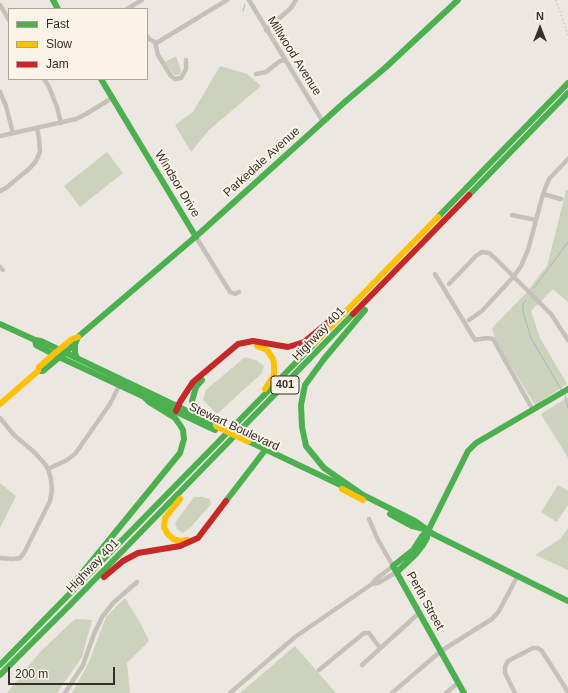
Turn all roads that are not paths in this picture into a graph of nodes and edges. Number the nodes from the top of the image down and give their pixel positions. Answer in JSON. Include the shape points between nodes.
{"nodes":[{"id":1,"x":142,"y":0,"type":"edge"},
{"id":2,"x":227,"y":0,"type":"edge"},
{"id":3,"x":249,"y":0,"type":"edge"},
{"id":4,"x":296,"y":0,"type":"edge"},
{"id":5,"x":458,"y":0,"type":"edge"},
{"id":6,"x":0,"y":5,"type":"edge"},
{"id":7,"x":129,"y":8,"type":"edge"},
{"id":8,"x":8,"y":18,"type":"edge"},
{"id":9,"x":266,"y":30,"type":"junction"},
{"id":10,"x":148,"y":38,"type":"edge"},
{"id":11,"x":155,"y":42,"type":"junction"},
{"id":12,"x":186,"y":60,"type":"dead end"},
{"id":13,"x":285,"y":60,"type":"junction"},
{"id":14,"x":256,"y":74,"type":"dead end"},
{"id":15,"x":44,"y":80,"type":"edge"},
{"id":16,"x":102,"y":80,"type":"edge"},
{"id":17,"x":568,"y":83,"type":"edge"},
{"id":18,"x":0,"y":92,"type":"edge"},
{"id":19,"x":568,"y":93,"type":"edge"},
{"id":20,"x":112,"y":98,"type":"junction"},
{"id":21,"x":323,"y":122,"type":"junction"},
{"id":22,"x":61,"y":123,"type":"junction"},
{"id":23,"x":37,"y":129,"type":"junction"},
{"id":24,"x":13,"y":133,"type":"junction"},
{"id":25,"x":0,"y":136,"type":"edge"},
{"id":26,"x":568,"y":159,"type":"edge"},
{"id":27,"x":0,"y":191,"type":"edge"},
{"id":28,"x":543,"y":194,"type":"junction"},
{"id":29,"x":561,"y":199,"type":"dead end"},
{"id":30,"x":512,"y":215,"type":"dead end"},
{"id":31,"x":536,"y":220,"type":"junction"},
{"id":32,"x":196,"y":237,"type":"junction"},
{"id":33,"x":400,"y":267,"type":"junction"},
{"id":34,"x":434,"y":274,"type":"dead end"},
{"id":35,"x":514,"y":276,"type":"junction"},
{"id":36,"x":372,"y":284,"type":"junction"},
{"id":37,"x":449,"y":284,"type":"dead end"},
{"id":38,"x":239,"y":292,"type":"dead end"},
{"id":39,"x":469,"y":320,"type":"dead end"},
{"id":40,"x":0,"y":324,"type":"edge"},
{"id":41,"x":567,"y":338,"type":"edge"},
{"id":42,"x":77,"y":341,"type":"junction"},
{"id":43,"x":59,"y":353,"type":"junction"},
{"id":44,"x":77,"y":358,"type":"junction"},
{"id":45,"x":121,"y":382,"type":"junction"},
{"id":46,"x":567,"y":389,"type":"edge"},
{"id":47,"x":144,"y":397,"type":"junction"},
{"id":48,"x":0,"y":404,"type":"edge"},
{"id":49,"x":177,"y":409,"type":"junction"},
{"id":50,"x":533,"y":410,"type":"junction"},
{"id":51,"x":0,"y":418,"type":"edge"},
{"id":52,"x":214,"y":426,"type":"junction"},
{"id":53,"x":224,"y":437,"type":"junction"},
{"id":54,"x":263,"y":450,"type":"junction"},
{"id":55,"x":48,"y":468,"type":"junction"},
{"id":56,"x":201,"y":470,"type":"junction"},
{"id":57,"x":363,"y":495,"type":"junction"},
{"id":58,"x":369,"y":519,"type":"dead end"},
{"id":59,"x":428,"y":531,"type":"junction"},
{"id":60,"x":0,"y":558,"type":"edge"},
{"id":61,"x":395,"y":569,"type":"junction"},
{"id":62,"x":518,"y":576,"type":"junction"},
{"id":63,"x":137,"y":582,"type":"dead end"},
{"id":64,"x":568,"y":601,"type":"edge"},
{"id":65,"x":68,"y":607,"type":"junction"},
{"id":66,"x":419,"y":614,"type":"junction"},
{"id":67,"x":40,"y":626,"type":"junction"},
{"id":68,"x":380,"y":648,"type":"junction"},
{"id":69,"x":441,"y":651,"type":"junction"},
{"id":70,"x":0,"y":665,"type":"edge"},
{"id":71,"x":362,"y":665,"type":"dead end"},
{"id":72,"x":319,"y":670,"type":"dead end"},
{"id":73,"x":0,"y":675,"type":"edge"},
{"id":74,"x":458,"y":683,"type":"junction"},
{"id":75,"x":568,"y":692,"type":"edge"},
{"id":76,"x":65,"y":693,"type":"edge"},
{"id":77,"x":230,"y":693,"type":"edge"},
{"id":78,"x":392,"y":693,"type":"edge"},
{"id":79,"x":446,"y":693,"type":"edge"},
{"id":80,"x":464,"y":693,"type":"edge"},
{"id":81,"x":515,"y":693,"type":"edge"}],
"edges":[{"from":1,"to":7,"type":"street"},
{"from":2,"to":11,"type":"street"},
{"from":3,"to":9,"type":"street","name":"Millwood Avenue"},
{"from":4,"to":9,"type":"street","via":[[291,8]]},
{"from":5,"to":21,"type":"main road","name":"Parkedale Avenue"},
{"from":6,"to":8,"type":"street"},
{"from":9,"to":13,"type":"street","name":"Millwood Avenue"},
{"from":10,"to":11,"type":"street"},
{"from":11,"to":12,"type":"street","via":[[158,55],[175,79],[181,78],[186,69]]},
{"from":13,"to":14,"type":"street","via":[[266,72]]},
{"from":13,"to":21,"type":"street","name":"Millwood Avenue"},
{"from":15,"to":22,"type":"street","via":[[55,101]]},
{"from":16,"to":20,"type":"main road","name":"Windsor Drive"},
{"from":17,"to":36,"type":"main road","name":"Highway 401","number":"401"},
{"from":18,"to":24,"type":"street"},
{"from":19,"to":33,"type":"main road","name":"Highway 401","number":"401"},
{"from":20,"to":22,"type":"street","via":[[76,119]]},
{"from":20,"to":32,"type":"main road","name":"Windsor Drive"},
{"from":21,"to":32,"type":"main road","name":"Parkedale Avenue"},
{"from":22,"to":23,"type":"street"},
{"from":23,"to":24,"type":"street"},
{"from":23,"to":27,"type":"street","via":[[40,152],[36,161]]},
{"from":24,"to":25,"type":"street"},
{"from":26,"to":28,"type":"street","via":[[549,179]]},
{"from":28,"to":29,"type":"street"},
{"from":28,"to":31,"type":"street"},
{"from":30,"to":31,"type":"street"},
{"from":31,"to":35,"type":"street","via":[[528,250]]},
{"from":32,"to":38,"type":"street","name":"Windsor Drive","via":[[230,292]]},
{"from":32,"to":42,"type":"main road","name":"Parkedale Avenue"},
{"from":33,"to":56,"type":"main road","name":"Highway 401","number":"401"},
{"from":33,"to":57,"type":"main road","via":[[305,385],[301,405],[306,446],[324,468]]},
{"from":34,"to":50,"type":"street","via":[[475,340],[493,339]]},
{"from":35,"to":37,"type":"street","via":[[489,253],[482,252]]},
{"from":35,"to":39,"type":"street"},
{"from":35,"to":41,"type":"street","via":[[551,314]]},
{"from":36,"to":49,"type":"main road","via":[[304,342],[288,347],[253,341],[238,344],[193,382]]},
{"from":36,"to":53,"type":"main road","name":"Highway 401","number":"401"},
{"from":40,"to":43,"type":"main road","name":"Stewart Boulevard","via":[[40,341]]},
{"from":42,"to":43,"type":"main road","name":"Parkedale Avenue"},
{"from":42,"to":44,"type":"main road"},
{"from":43,"to":44,"type":"main road","name":"Stewart Boulevard"},
{"from":43,"to":45,"type":"main road","name":"Stewart Boulevard"},
{"from":43,"to":48,"type":"main road","name":"Parkedale Avenue"},
{"from":44,"to":45,"type":"main road","name":"Stewart Boulevard"},
{"from":45,"to":47,"type":"main road","name":"Stewart Boulevard"},
{"from":45,"to":49,"type":"main road","name":"Stewart Boulevard"},
{"from":45,"to":55,"type":"street","via":[[110,404],[75,454]]},
{"from":46,"to":50,"type":"main road"},
{"from":47,"to":49,"type":"main road","name":"Stewart Boulevard"},
{"from":47,"to":67,"type":"main road","via":[[175,418],[180,425],[184,439],[180,453]]},
{"from":49,"to":52,"type":"main road","name":"Stewart Boulevard"},
{"from":50,"to":59,"type":"main road","via":[[476,443],[468,451]]},
{"from":51,"to":55,"type":"street"},
{"from":52,"to":53,"type":"main road","via":[[194,405],[192,396],[198,384],[244,346],[259,346],[267,350],[273,359],[274,375],[267,387],[232,424]]},
{"from":52,"to":54,"type":"main road","name":"Stewart Boulevard","bridge":true},
{"from":53,"to":67,"type":"main road","name":"Highway 401","number":"401"},
{"from":54,"to":56,"type":"main road","via":[[199,530],[186,540],[176,540],[165,530],[165,518],[198,478]]},
{"from":54,"to":57,"type":"main road","name":"Stewart Boulevard"},
{"from":54,"to":59,"type":"main road","name":"Stewart Boulevard","via":[[412,526]]},
{"from":54,"to":65,"type":"main road","via":[[198,538],[180,546],[150,550],[131,556]]},
{"from":55,"to":60,"type":"street","via":[[52,490],[50,500],[24,553],[20,558]]},
{"from":56,"to":65,"type":"main road","name":"Highway 401","number":"401"},
{"from":57,"to":59,"type":"main road","name":"Stewart Boulevard","via":[[415,521]]},
{"from":58,"to":61,"type":"street","name":"Perth Street"},
{"from":59,"to":61,"type":"main road","via":[[420,550]]},
{"from":59,"to":62,"type":"main road","name":"Stewart Boulevard"},
{"from":61,"to":66,"type":"main road","name":"Perth Street"},
{"from":61,"to":77,"type":"street","via":[[295,637]]},
{"from":62,"to":64,"type":"main road","name":"Stewart Boulevard"},
{"from":62,"to":69,"type":"street","via":[[492,619]]},
{"from":63,"to":76,"type":"street","via":[[113,603],[102,617],[83,665]]},
{"from":65,"to":73,"type":"main road","name":"Highway 401","number":"401"},
{"from":66,"to":68,"type":"street"},
{"from":66,"to":69,"type":"main road","name":"Perth Street"},
{"from":67,"to":70,"type":"main road","name":"Highway 401","number":"401"},
{"from":68,"to":71,"type":"street"},
{"from":68,"to":72,"type":"street","via":[[369,633],[364,633]]},
{"from":69,"to":74,"type":"main road","name":"Perth Street"},
{"from":69,"to":78,"type":"street"},
{"from":74,"to":79,"type":"street"},
{"from":74,"to":80,"type":"main road","name":"Perth Street"},
{"from":75,"to":81,"type":"street","via":[[542,650],[533,648],[508,662],[505,667],[505,673]]}]}
